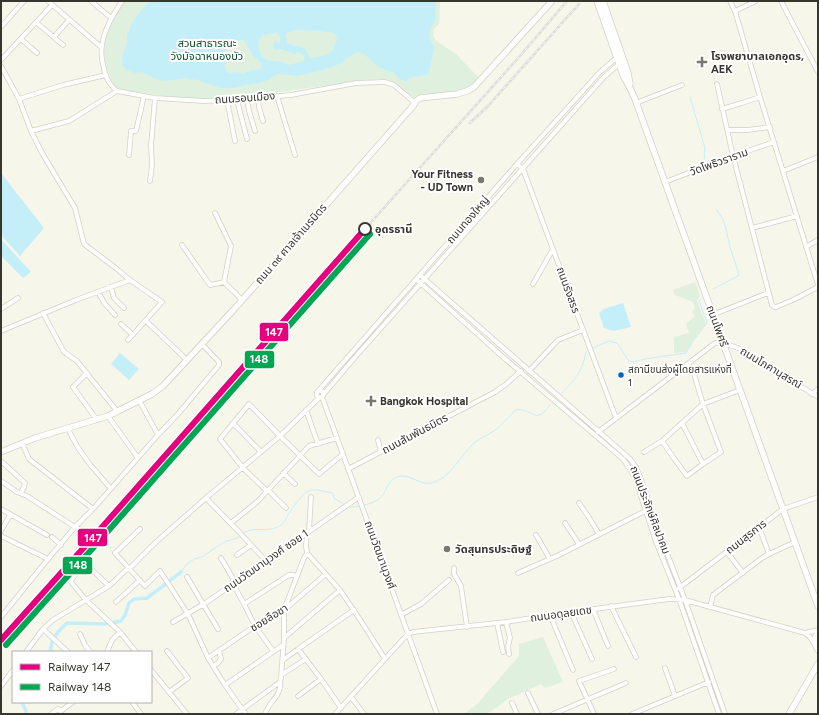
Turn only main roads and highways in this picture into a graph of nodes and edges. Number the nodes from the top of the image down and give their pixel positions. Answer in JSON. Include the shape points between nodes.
{"nodes":[{"id":1,"x":552,"y":1,"type":"edge"},
{"id":2,"x":597,"y":1,"type":"edge"},
{"id":3,"x":603,"y":1,"type":"edge"},
{"id":4,"x":618,"y":43,"type":"junction"},
{"id":5,"x":621,"y":60,"type":"junction"},
{"id":6,"x":628,"y":72,"type":"junction"},
{"id":7,"x":631,"y":90,"type":"junction"},
{"id":8,"x":1,"y":452,"type":"edge"},
{"id":9,"x":818,"y":606,"type":"edge"},
{"id":10,"x":818,"y":631,"type":"edge"},
{"id":11,"x":817,"y":648,"type":"edge"},
{"id":12,"x":818,"y":664,"type":"edge"},
{"id":13,"x":789,"y":714,"type":"edge"}],
"edges":[{"from":1,"to":8,"type":"main road","name":"ถนน ๓๙ ศาลเจ้าเนรมิตร","via":[[474,87],[457,94],[420,98],[163,386],[108,416],[35,438]]},
{"from":2,"to":5,"type":"main road","name":"ถนนโพศรี"},
{"from":3,"to":4,"type":"main road","name":"ถนนโพศรี"},
{"from":4,"to":5,"type":"main road","name":"ถนนโพศรี"},
{"from":4,"to":6,"type":"main road"},
{"from":5,"to":6,"type":"main road","name":"ถนนโพศรี"},
{"from":5,"to":7,"type":"main road","name":"ถนนโพศรี","via":[[623,75]]},
{"from":6,"to":7,"type":"main road","name":"ถนนโพศรี"},
{"from":7,"to":9,"type":"main road","name":"ถนนโพศรี"},
{"from":10,"to":11,"type":"main road","via":[[815,639]]},
{"from":12,"to":13,"type":"main road"}]}
